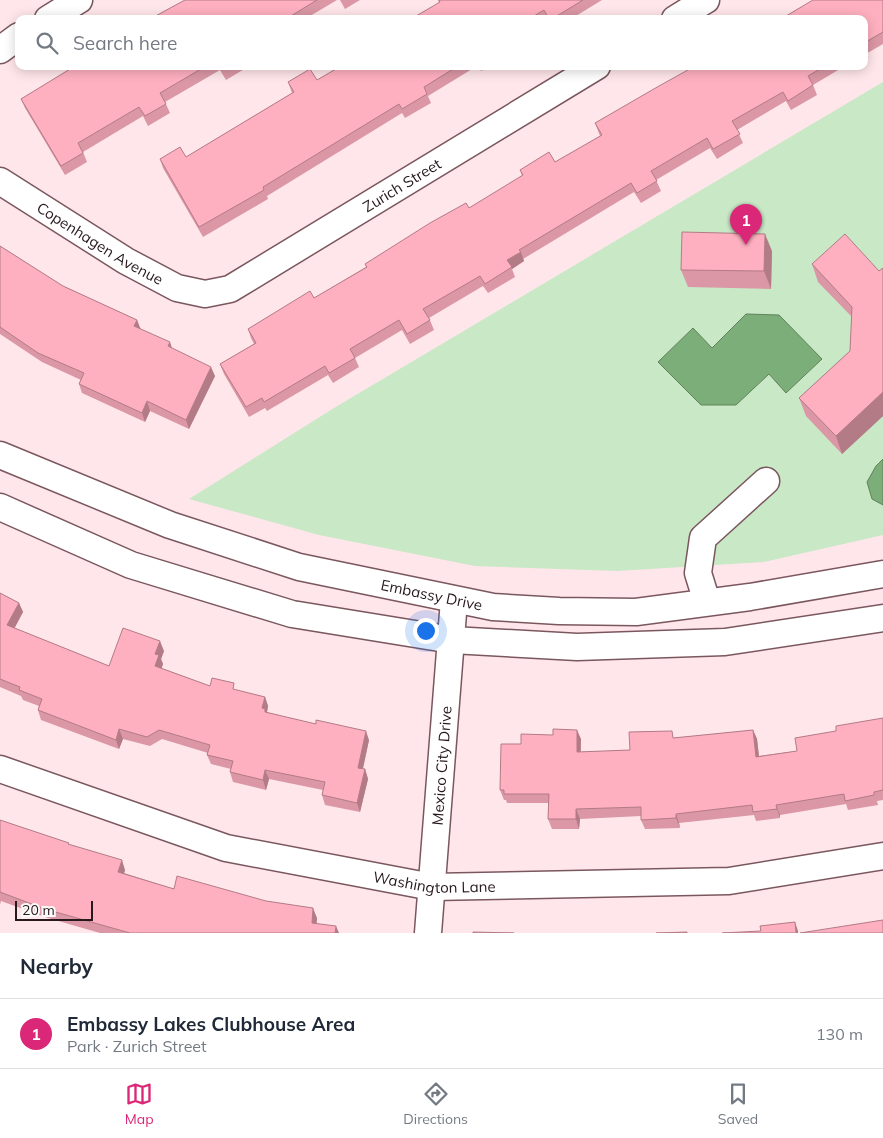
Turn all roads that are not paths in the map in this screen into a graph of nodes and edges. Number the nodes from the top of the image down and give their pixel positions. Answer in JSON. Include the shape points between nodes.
{"nodes":[{"id":1,"x":79,"y":0,"type":"edge"},
{"id":2,"x":706,"y":0,"type":"edge"},
{"id":3,"x":55,"y":15,"type":"edge"},
{"id":4,"x":682,"y":15,"type":"edge"},
{"id":5,"x":15,"y":39,"type":"edge"},
{"id":6,"x":0,"y":50,"type":"edge"},
{"id":7,"x":590,"y":70,"type":"edge"},
{"id":8,"x":0,"y":181,"type":"edge"},
{"id":9,"x":204,"y":294,"type":"joint"},
{"id":10,"x":0,"y":455,"type":"edge"},
{"id":11,"x":766,"y":481,"type":"dead end"},
{"id":12,"x":0,"y":507,"type":"edge"},
{"id":13,"x":883,"y":574,"type":"edge"},
{"id":14,"x":454,"y":600,"type":"junction"},
{"id":15,"x":706,"y":602,"type":"junction"},
{"id":16,"x":883,"y":618,"type":"edge"},
{"id":17,"x":452,"y":640,"type":"junction"},
{"id":18,"x":0,"y":769,"type":"edge"},
{"id":19,"x":883,"y":856,"type":"edge"},
{"id":20,"x":432,"y":887,"type":"junction"},
{"id":21,"x":428,"y":933,"type":"edge"}],
"edges":[{"from":1,"to":3,"type":"street"},
{"from":2,"to":4,"type":"street"},
{"from":5,"to":6,"type":"street"},
{"from":7,"to":9,"type":"street","name":"Zurich Street","via":[[230,289]]},
{"from":8,"to":9,"type":"street","name":"Copenhagen Avenue","via":[[126,262],[177,288]]},
{"from":10,"to":14,"type":"street","name":"Embassy Drive","via":[[170,525],[299,567]]},
{"from":11,"to":15,"type":"street","via":[[703,538],[698,573]]},
{"from":12,"to":17,"type":"street","via":[[130,565],[292,614]]},
{"from":13,"to":15,"type":"street","name":"Embassy Drive"},
{"from":14,"to":15,"type":"street","name":"Embassy Drive","via":[[493,607],[636,612]]},
{"from":14,"to":17,"type":"street","name":"Mexico City Drive"},
{"from":16,"to":17,"type":"street","via":[[725,642],[577,647]]},
{"from":17,"to":20,"type":"street","name":"Mexico City Drive"},
{"from":18,"to":20,"type":"street","name":"Washington Lane","via":[[226,848]]},
{"from":19,"to":20,"type":"street","name":"Washington Lane","via":[[729,881]]},
{"from":20,"to":21,"type":"street","name":"Mexico City Drive"}]}
